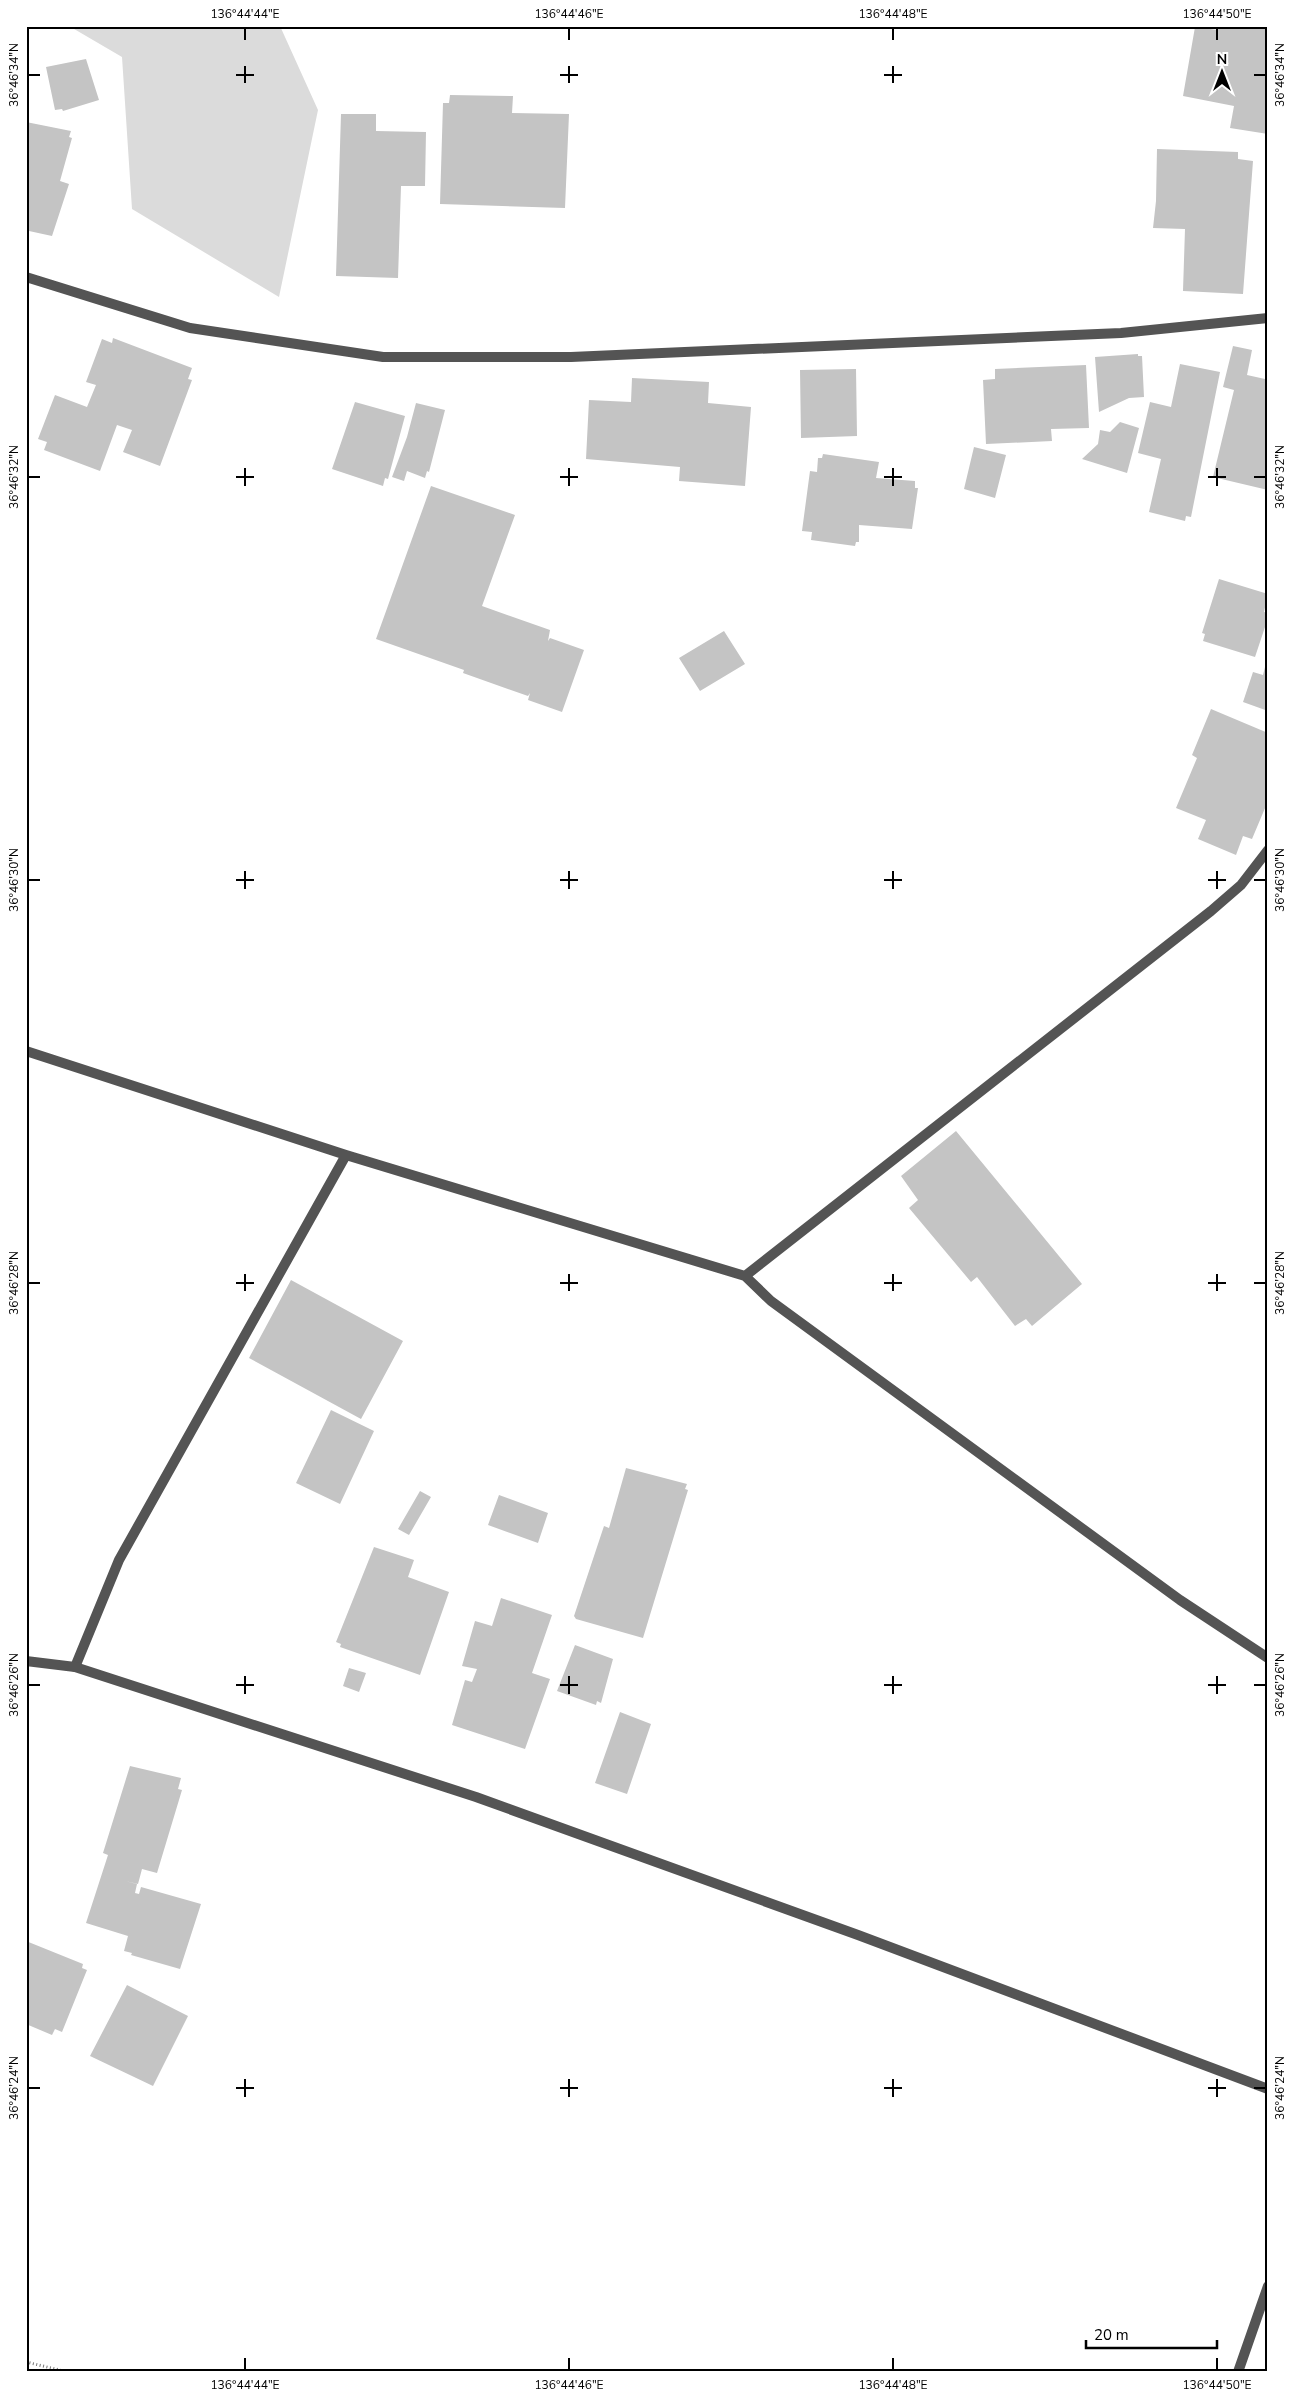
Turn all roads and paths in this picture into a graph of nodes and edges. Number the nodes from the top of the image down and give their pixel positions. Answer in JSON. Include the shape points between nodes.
{"nodes":[{"id":1,"x":26,"y":277,"type":"edge"},
{"id":2,"x":1268,"y":318,"type":"edge"},
{"id":3,"x":1268,"y":850,"type":"edge"},
{"id":4,"x":26,"y":1050,"type":"edge"},
{"id":5,"x":346,"y":1155,"type":"junction"},
{"id":6,"x":745,"y":1276,"type":"junction"},
{"id":7,"x":1268,"y":1658,"type":"edge"},
{"id":8,"x":26,"y":1661,"type":"edge"},
{"id":9,"x":75,"y":1667,"type":"junction"},
{"id":10,"x":1268,"y":2089,"type":"edge"},
{"id":11,"x":1268,"y":2286,"type":"edge"},
{"id":12,"x":26,"y":2362,"type":"edge"},
{"id":13,"x":68,"y":2372,"type":"edge"},
{"id":14,"x":1238,"y":2372,"type":"edge"}],
"edges":[{"from":1,"to":2,"type":"street","via":[[190,328],[383,357],[572,357],[1121,333]]},
{"from":3,"to":6,"type":"street","via":[[1241,885],[1210,911]]},
{"from":4,"to":5,"type":"street"},
{"from":5,"to":6,"type":"street"},
{"from":5,"to":9,"type":"street","via":[[119,1560]]},
{"from":6,"to":7,"type":"street","via":[[772,1301],[1172,1595]]},
{"from":8,"to":9,"type":"street"},
{"from":9,"to":10,"type":"street","via":[[476,1797],[858,1934]]},
{"from":11,"to":14,"type":"street"},
{"from":12,"to":13,"type":"path"}]}
